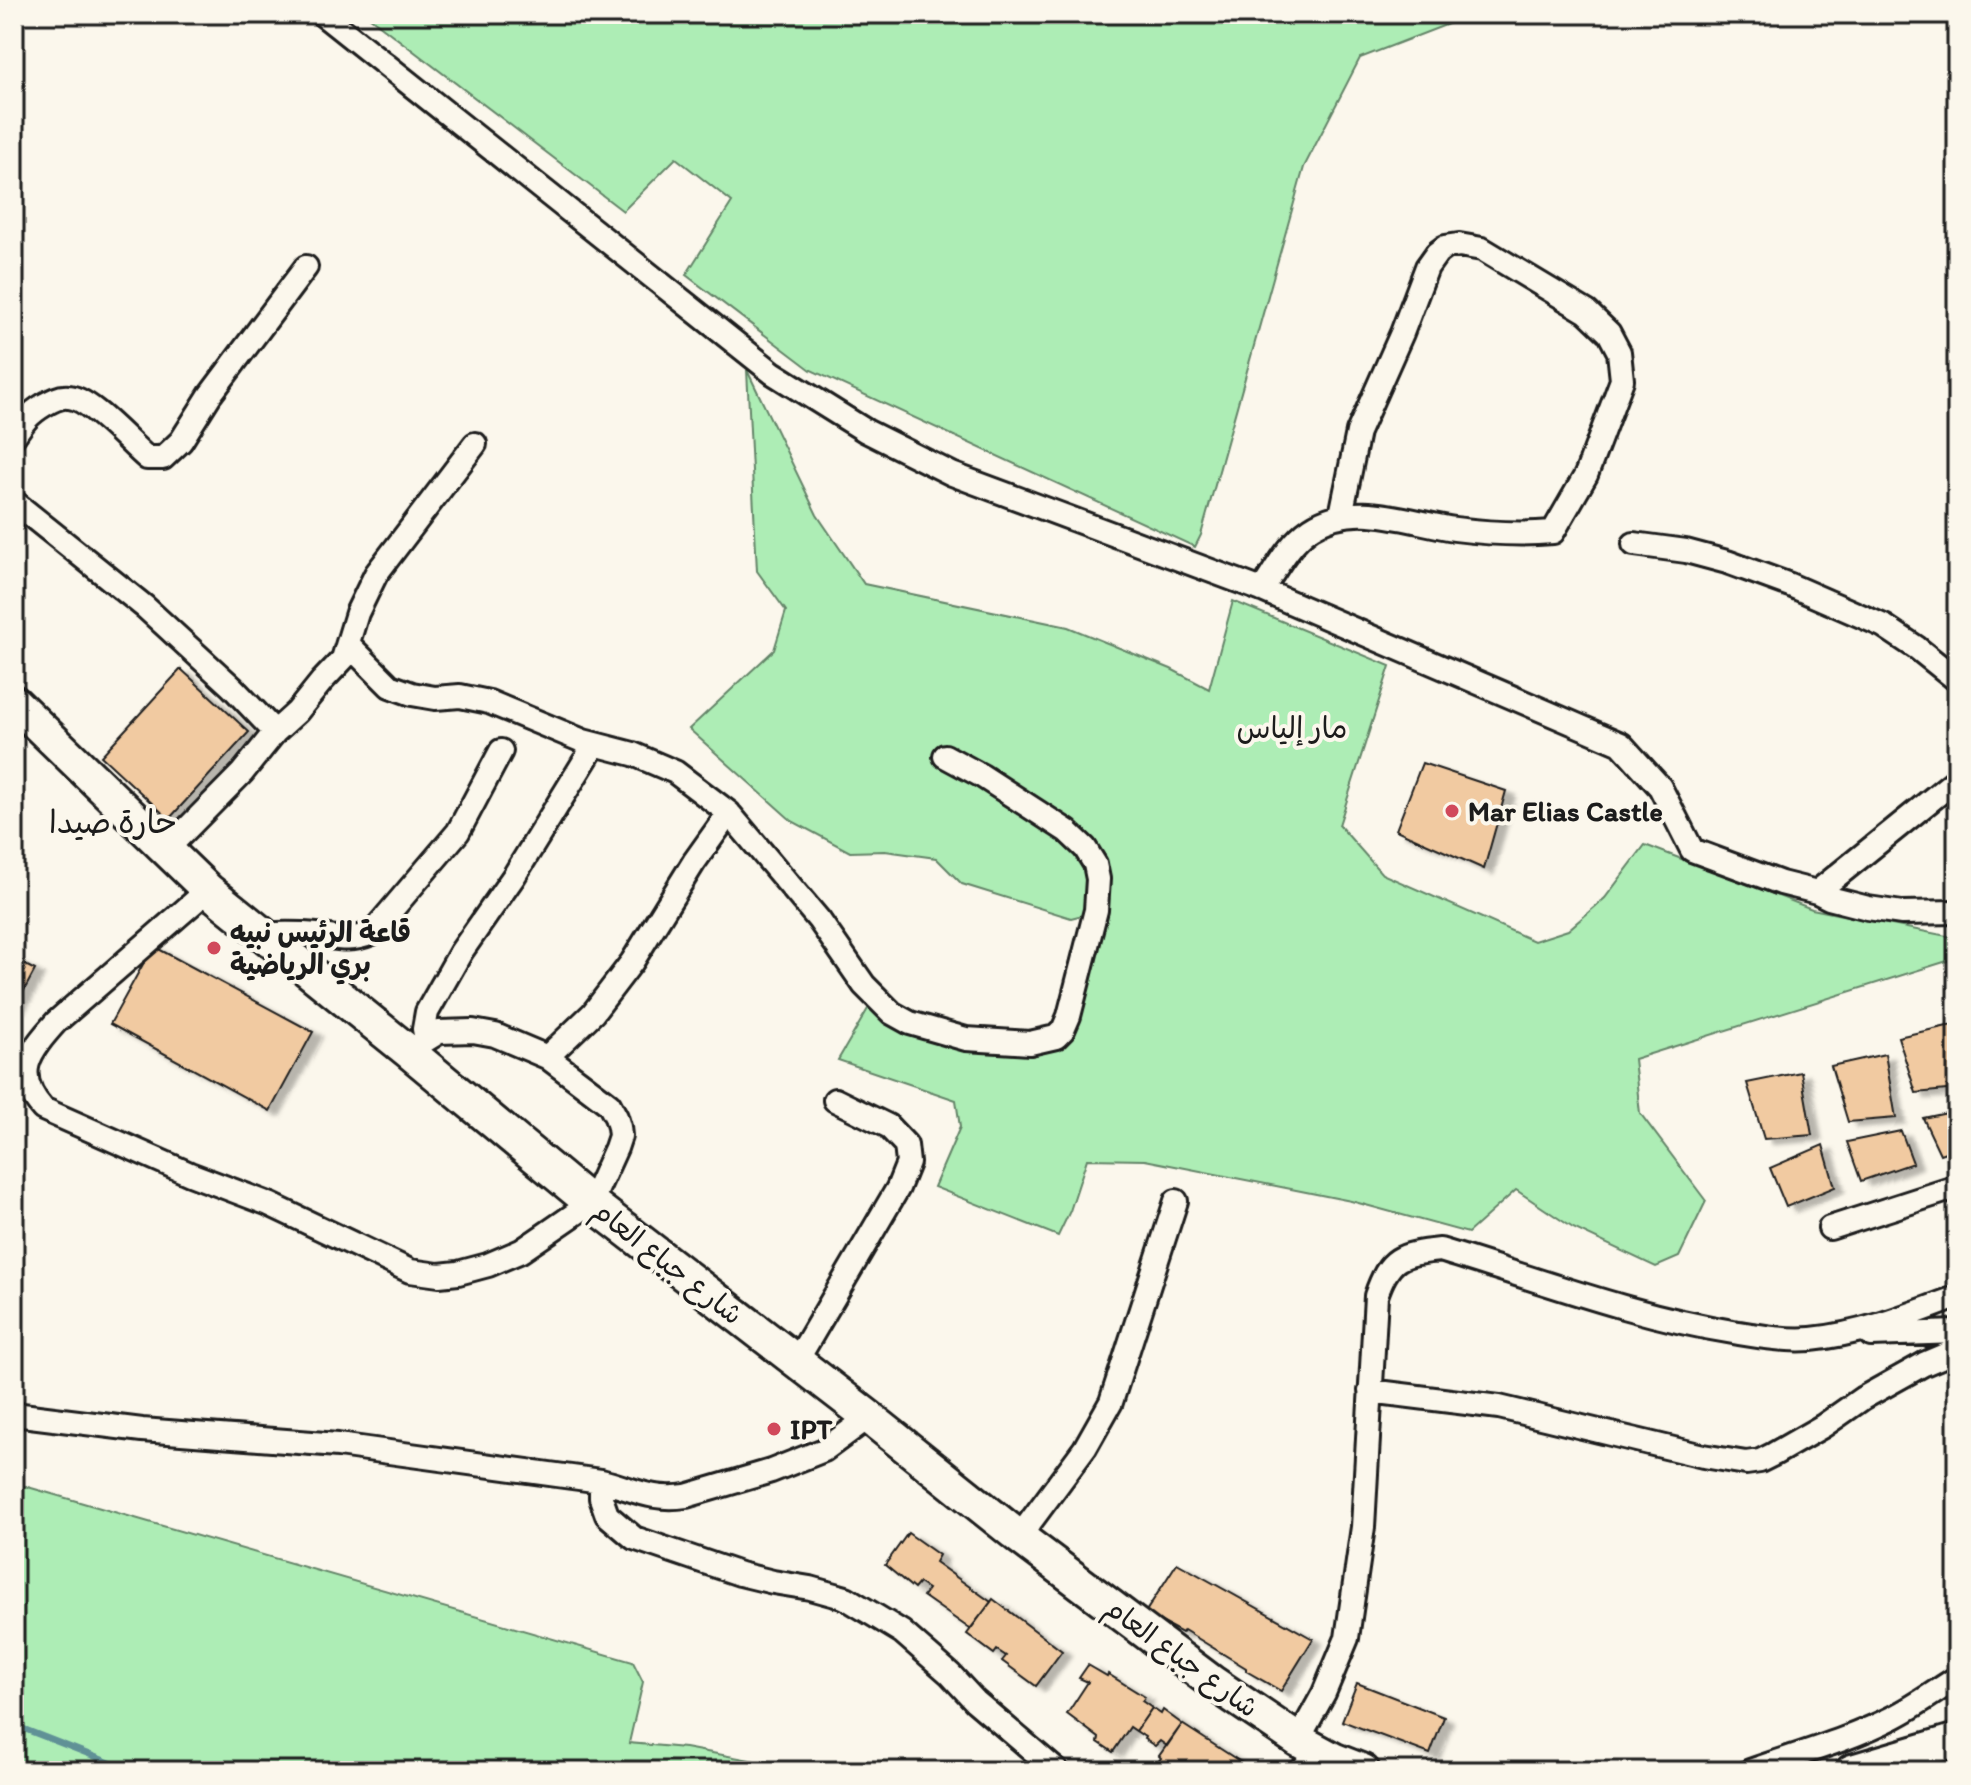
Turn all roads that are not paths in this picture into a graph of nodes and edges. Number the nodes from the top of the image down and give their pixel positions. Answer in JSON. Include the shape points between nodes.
{"nodes":[{"id":1,"x":322,"y":14,"type":"edge"},
{"id":2,"x":306,"y":267,"type":"dead end"},
{"id":3,"x":14,"y":436,"type":"edge"},
{"id":4,"x":475,"y":444,"type":"dead end"},
{"id":5,"x":14,"y":502,"type":"edge"},
{"id":6,"x":1341,"y":515,"type":"junction"},
{"id":7,"x":1634,"y":544,"type":"dead end"},
{"id":8,"x":1262,"y":590,"type":"junction"},
{"id":9,"x":349,"y":645,"type":"junction"},
{"id":10,"x":1957,"y":680,"type":"edge"},
{"id":11,"x":14,"y":702,"type":"edge"},
{"id":12,"x":275,"y":732,"type":"junction"},
{"id":13,"x":595,"y":744,"type":"junction"},
{"id":14,"x":501,"y":751,"type":"dead end"},
{"id":15,"x":945,"y":756,"type":"dead end"},
{"id":16,"x":1957,"y":779,"type":"edge"},
{"id":17,"x":729,"y":813,"type":"junction"},
{"id":18,"x":167,"y":849,"type":"junction"},
{"id":19,"x":208,"y":890,"type":"junction"},
{"id":20,"x":1817,"y":892,"type":"junction"},
{"id":21,"x":1957,"y":912,"type":"edge"},
{"id":22,"x":264,"y":934,"type":"junction"},
{"id":23,"x":417,"y":1045,"type":"junction"},
{"id":24,"x":547,"y":1057,"type":"junction"},
{"id":25,"x":835,"y":1100,"type":"dead end"},
{"id":26,"x":1957,"y":1187,"type":"edge"},
{"id":27,"x":1176,"y":1201,"type":"dead end"},
{"id":28,"x":591,"y":1203,"type":"junction"},
{"id":29,"x":1830,"y":1228,"type":"dead end"},
{"id":30,"x":1957,"y":1297,"type":"edge"},
{"id":31,"x":1957,"y":1332,"type":"edge"},
{"id":32,"x":1829,"y":1336,"type":"junction"},
{"id":33,"x":1957,"y":1350,"type":"edge"},
{"id":34,"x":796,"y":1362,"type":"junction"},
{"id":35,"x":1370,"y":1391,"type":"junction"},
{"id":36,"x":14,"y":1414,"type":"edge"},
{"id":37,"x":869,"y":1417,"type":"junction"},
{"id":38,"x":601,"y":1481,"type":"junction"},
{"id":39,"x":1019,"y":1537,"type":"junction"},
{"id":40,"x":1957,"y":1678,"type":"edge"},
{"id":41,"x":1957,"y":1740,"type":"edge"},
{"id":42,"x":1312,"y":1758,"type":"edge"},
{"id":43,"x":1057,"y":1771,"type":"edge"},
{"id":44,"x":1362,"y":1771,"type":"edge"},
{"id":45,"x":1750,"y":1771,"type":"edge"},
{"id":46,"x":1852,"y":1771,"type":"edge"}],
"edges":[{"from":1,"to":8,"type":"street","via":[[773,373],[866,431],[952,474]]},
{"from":2,"to":3,"type":"street","via":[[181,441],[163,458],[147,458],[99,413],[68,396],[29,413]]},
{"from":4,"to":9,"type":"street","via":[[376,574]]},
{"from":5,"to":12,"type":"street","via":[[145,607]]},
{"from":6,"to":6,"type":"street","via":[[1375,514],[1505,533],[1553,532],[1586,475],[1622,380],[1619,352],[1609,333],[1587,312],[1482,249],[1445,247],[1427,267],[1358,432]]},
{"from":6,"to":8,"type":"street","via":[[1294,543]]},
{"from":7,"to":10,"type":"street","via":[[1686,551],[1790,585],[1884,626]]},
{"from":8,"to":20,"type":"street","via":[[1621,744],[1660,787],[1692,850]]},
{"from":9,"to":12,"type":"street","via":[[343,659]]},
{"from":9,"to":13,"type":"street","via":[[390,686],[435,698],[489,702]]},
{"from":11,"to":18,"type":"main road","name":"شارع جباع العام"},
{"from":12,"to":18,"type":"street"},
{"from":13,"to":17,"type":"street","via":[[675,772]]},
{"from":13,"to":23,"type":"street","via":[[461,952],[427,1012]]},
{"from":14,"to":22,"type":"street","via":[[458,832],[372,933],[339,940]]},
{"from":15,"to":17,"type":"street","via":[[1067,831],[1095,864],[1096,910],[1069,1016],[1056,1037],[1030,1043],[966,1039],[892,1013],[864,985],[819,920]]},
{"from":16,"to":20,"type":"street"},
{"from":17,"to":24,"type":"street","via":[[632,962],[593,1013]]},
{"from":18,"to":19,"type":"main road","name":"شارع جباع العام"},
{"from":19,"to":22,"type":"main road","name":"شارع جباع العام"},
{"from":19,"to":28,"type":"street","via":[[39,1041],[25,1073],[43,1109],[269,1204],[410,1271],[439,1275],[488,1265],[521,1251]]},
{"from":20,"to":21,"type":"street","via":[[1902,913]]},
{"from":22,"to":23,"type":"main road","name":"شارع جباع العام"},
{"from":23,"to":24,"type":"street","via":[[439,1032],[473,1031]]},
{"from":23,"to":28,"type":"main road","name":"شارع جباع العام"},
{"from":24,"to":28,"type":"street","via":[[609,1104],[616,1117],[620,1136]]},
{"from":25,"to":34,"type":"street","via":[[888,1126],[906,1145],[908,1163]]},
{"from":26,"to":29,"type":"street"},
{"from":27,"to":39,"type":"street","via":[[1111,1402],[1085,1448]]},
{"from":28,"to":34,"type":"main road","name":"شارع جباع العام"},
{"from":30,"to":32,"type":"street","via":[[1875,1327]]},
{"from":31,"to":32,"type":"street"},
{"from":32,"to":35,"type":"street","via":[[1787,1339],[1704,1327],[1440,1250],[1409,1253],[1383,1276],[1376,1296]]},
{"from":33,"to":35,"type":"street","via":[[1863,1398],[1774,1454],[1746,1463],[1499,1407]]},
{"from":34,"to":37,"type":"main road","name":"شارع جباع العام"},
{"from":35,"to":42,"type":"street","via":[[1363,1527],[1347,1638],[1324,1693]]},
{"from":36,"to":38,"type":"street","via":[[338,1445]]},
{"from":37,"to":38,"type":"street","via":[[824,1450],[686,1496],[648,1496]]},
{"from":37,"to":39,"type":"main road","name":"شارع جباع العام"},
{"from":38,"to":43,"type":"street","via":[[607,1515],[634,1538],[740,1574],[846,1598],[902,1632]]},
{"from":39,"to":42,"type":"main road","name":"شارع جباع العام"},
{"from":40,"to":45,"type":"street","via":[[1892,1718]]},
{"from":41,"to":46,"type":"main road"},
{"from":42,"to":44,"type":"main road","name":"شارع جباع العام"}]}
